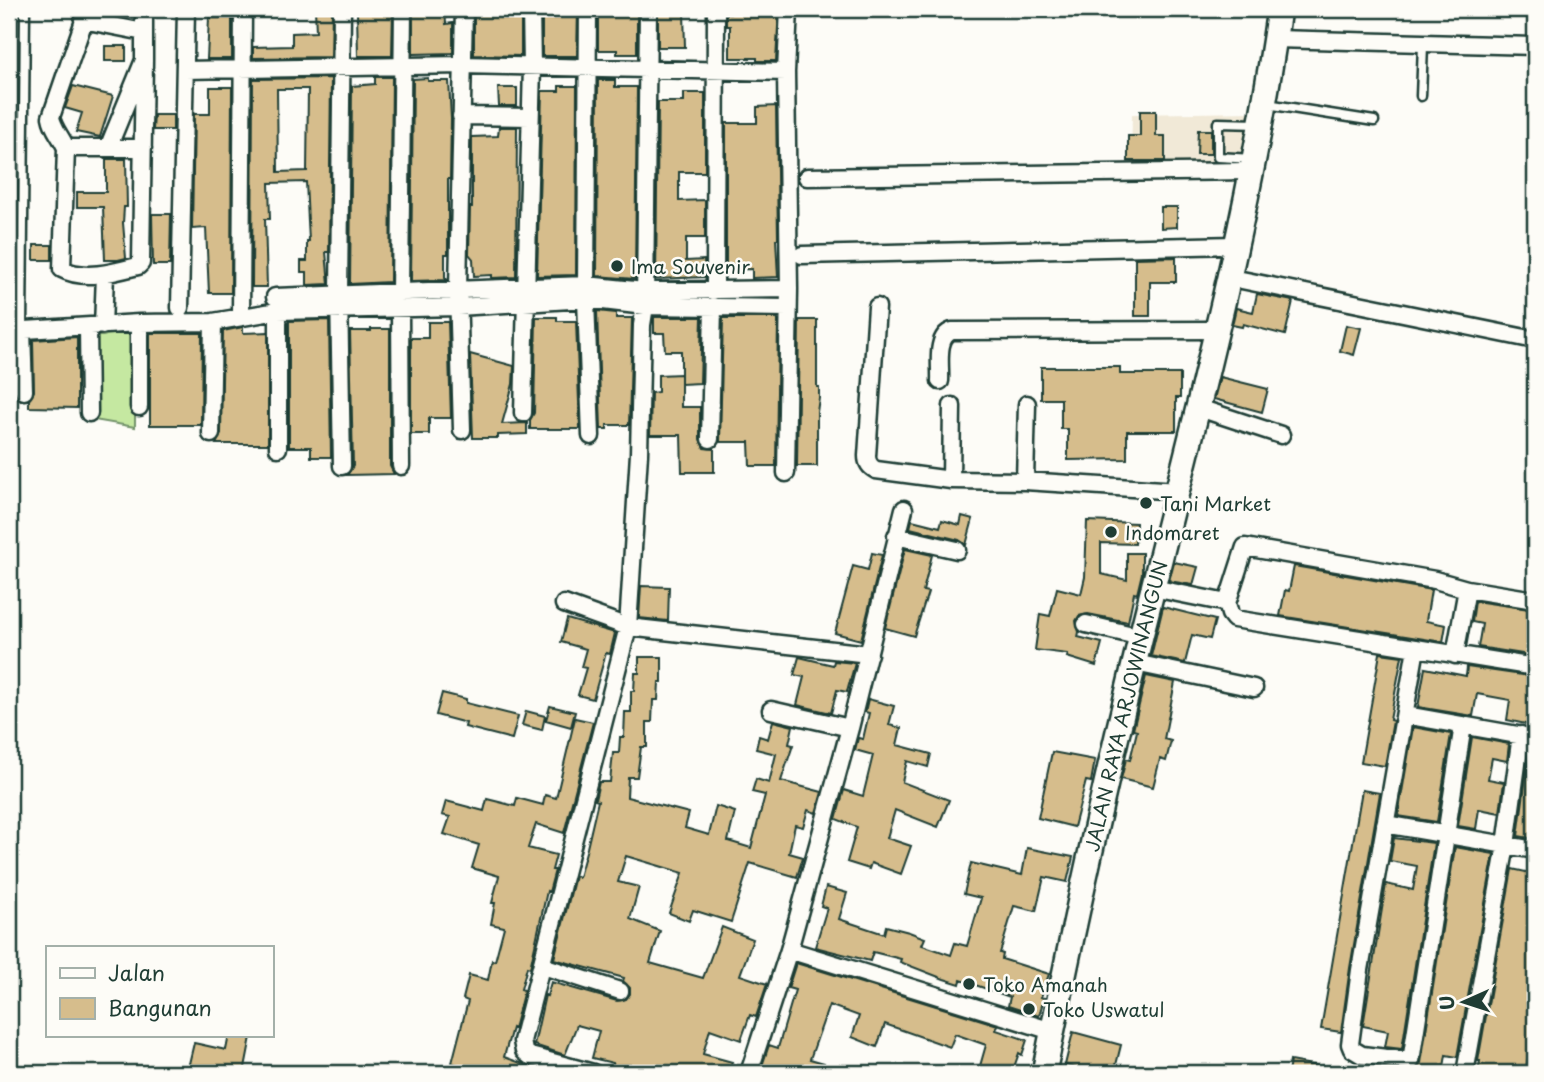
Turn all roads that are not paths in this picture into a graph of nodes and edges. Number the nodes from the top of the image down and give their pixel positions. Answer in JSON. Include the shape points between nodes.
{"nodes":[{"id":1,"x":25,"y":9,"type":"edge"},
{"id":2,"x":144,"y":9,"type":"edge"},
{"id":3,"x":186,"y":9,"type":"edge"},
{"id":4,"x":243,"y":9,"type":"edge"},
{"id":5,"x":342,"y":9,"type":"edge"},
{"id":6,"x":403,"y":9,"type":"edge"},
{"id":7,"x":464,"y":9,"type":"edge"},
{"id":8,"x":531,"y":9,"type":"edge"},
{"id":9,"x":588,"y":9,"type":"edge"},
{"id":10,"x":648,"y":9,"type":"edge"},
{"id":11,"x":716,"y":9,"type":"edge"},
{"id":12,"x":789,"y":9,"type":"edge"},
{"id":13,"x":1279,"y":9,"type":"edge"},
{"id":14,"x":85,"y":14,"type":"edge"},
{"id":15,"x":144,"y":32,"type":"junction"},
{"id":16,"x":1275,"y":39,"type":"junction"},
{"id":17,"x":1423,"y":45,"type":"junction"},
{"id":18,"x":1535,"y":46,"type":"edge"},
{"id":19,"x":144,"y":60,"type":"junction"},
{"id":20,"x":401,"y":65,"type":"junction"},
{"id":21,"x":462,"y":65,"type":"junction"},
{"id":22,"x":532,"y":66,"type":"junction"},
{"id":23,"x":588,"y":66,"type":"junction"},
{"id":24,"x":242,"y":67,"type":"junction"},
{"id":25,"x":341,"y":67,"type":"junction"},
{"id":26,"x":648,"y":68,"type":"junction"},
{"id":27,"x":185,"y":70,"type":"junction"},
{"id":28,"x":716,"y":70,"type":"junction"},
{"id":29,"x":786,"y":72,"type":"junction"},
{"id":30,"x":1421,"y":96,"type":"dead end"},
{"id":31,"x":1261,"y":114,"type":"junction"},
{"id":32,"x":461,"y":116,"type":"junction"},
{"id":33,"x":530,"y":117,"type":"junction"},
{"id":34,"x":1374,"y":121,"type":"dead end"},
{"id":35,"x":66,"y":148,"type":"junction"},
{"id":36,"x":108,"y":148,"type":"junction"},
{"id":37,"x":143,"y":148,"type":"junction"},
{"id":38,"x":1251,"y":165,"type":"junction"},
{"id":39,"x":807,"y":177,"type":"dead end"},
{"id":40,"x":1235,"y":245,"type":"junction"},
{"id":41,"x":802,"y":254,"type":"dead end"},
{"id":42,"x":105,"y":275,"type":"junction"},
{"id":43,"x":1227,"y":277,"type":"junction"},
{"id":44,"x":458,"y":289,"type":"junction"},
{"id":45,"x":715,"y":289,"type":"junction"},
{"id":46,"x":789,"y":289,"type":"junction"},
{"id":47,"x":400,"y":292,"type":"junction"},
{"id":48,"x":586,"y":292,"type":"junction"},
{"id":49,"x":526,"y":295,"type":"junction"},
{"id":50,"x":645,"y":299,"type":"junction"},
{"id":51,"x":339,"y":301,"type":"junction"},
{"id":52,"x":277,"y":304,"type":"junction"},
{"id":53,"x":713,"y":306,"type":"junction"},
{"id":54,"x":458,"y":307,"type":"junction"},
{"id":55,"x":877,"y":307,"type":"dead end"},
{"id":56,"x":180,"y":308,"type":"dead end"},
{"id":57,"x":787,"y":308,"type":"junction"},
{"id":58,"x":400,"y":309,"type":"junction"},
{"id":59,"x":240,"y":317,"type":"junction"},
{"id":60,"x":213,"y":322,"type":"junction"},
{"id":61,"x":139,"y":323,"type":"junction"},
{"id":62,"x":95,"y":326,"type":"junction"},
{"id":63,"x":1216,"y":330,"type":"junction"},
{"id":64,"x":15,"y":331,"type":"edge"},
{"id":65,"x":1535,"y":340,"type":"edge"},
{"id":66,"x":940,"y":381,"type":"dead end"},
{"id":67,"x":24,"y":391,"type":"dead end"},
{"id":68,"x":1027,"y":404,"type":"dead end"},
{"id":69,"x":952,"y":406,"type":"dead end"},
{"id":70,"x":139,"y":407,"type":"dead end"},
{"id":71,"x":1199,"y":408,"type":"junction"},
{"id":72,"x":89,"y":413,"type":"dead end"},
{"id":73,"x":523,"y":413,"type":"dead end"},
{"id":74,"x":462,"y":430,"type":"dead end"},
{"id":75,"x":211,"y":434,"type":"dead end"},
{"id":76,"x":1281,"y":435,"type":"dead end"},
{"id":77,"x":591,"y":436,"type":"dead end"},
{"id":78,"x":710,"y":439,"type":"dead end"},
{"id":79,"x":278,"y":448,"type":"dead end"},
{"id":80,"x":342,"y":466,"type":"dead end"},
{"id":81,"x":401,"y":466,"type":"dead end"},
{"id":82,"x":786,"y":473,"type":"dead end"},
{"id":83,"x":951,"y":480,"type":"junction"},
{"id":84,"x":1025,"y":481,"type":"junction"},
{"id":85,"x":1178,"y":491,"type":"junction"},
{"id":86,"x":904,"y":509,"type":"dead end"},
{"id":87,"x":896,"y":536,"type":"junction"},
{"id":88,"x":957,"y":550,"type":"dead end"},
{"id":89,"x":1153,"y":588,"type":"junction"},
{"id":90,"x":1467,"y":589,"type":"junction"},
{"id":91,"x":1535,"y":600,"type":"edge"},
{"id":92,"x":1227,"y":603,"type":"junction"},
{"id":93,"x":564,"y":604,"type":"dead end"},
{"id":94,"x":1086,"y":624,"type":"dead end"},
{"id":95,"x":628,"y":627,"type":"junction"},
{"id":96,"x":1140,"y":637,"type":"junction"},
{"id":97,"x":1416,"y":649,"type":"junction"},
{"id":98,"x":869,"y":654,"type":"junction"},
{"id":99,"x":1455,"y":655,"type":"junction"},
{"id":100,"x":1135,"y":663,"type":"junction"},
{"id":101,"x":1535,"y":667,"type":"edge"},
{"id":102,"x":1254,"y":688,"type":"dead end"},
{"id":103,"x":771,"y":710,"type":"dead end"},
{"id":104,"x":1405,"y":715,"type":"junction"},
{"id":105,"x":1463,"y":725,"type":"junction"},
{"id":106,"x":850,"y":728,"type":"junction"},
{"id":107,"x":1528,"y":736,"type":"edge"},
{"id":108,"x":1385,"y":824,"type":"junction"},
{"id":109,"x":1447,"y":836,"type":"junction"},
{"id":110,"x":1506,"y":845,"type":"junction"},
{"id":111,"x":1535,"y":850,"type":"edge"},
{"id":112,"x":789,"y":950,"type":"junction"},
{"id":113,"x":543,"y":966,"type":"junction"},
{"id":114,"x":620,"y":991,"type":"dead end"},
{"id":115,"x":1052,"y":1031,"type":"junction"},
{"id":116,"x":1411,"y":1067,"type":"edge"},
{"id":117,"x":593,"y":1073,"type":"edge"},
{"id":118,"x":749,"y":1073,"type":"edge"},
{"id":119,"x":1044,"y":1073,"type":"edge"},
{"id":120,"x":1465,"y":1073,"type":"edge"}],
"edges":[{"from":1,"to":64,"type":"lane"},
{"from":2,"to":15,"type":"street"},
{"from":3,"to":27,"type":"street"},
{"from":4,"to":24,"type":"street"},
{"from":5,"to":25,"type":"street"},
{"from":6,"to":20,"type":"street"},
{"from":7,"to":21,"type":"street"},
{"from":8,"to":22,"type":"street"},
{"from":9,"to":23,"type":"street"},
{"from":10,"to":26,"type":"street"},
{"from":11,"to":28,"type":"street"},
{"from":12,"to":29,"type":"street"},
{"from":13,"to":16,"type":"main road","name":"JALAN RAYA ARJOWINANGUN"},
{"from":14,"to":15,"type":"street"},
{"from":14,"to":35,"type":"street","via":[[51,117]]},
{"from":15,"to":19,"type":"street"},
{"from":16,"to":17,"type":"street"},
{"from":16,"to":31,"type":"main road","name":"JALAN RAYA ARJOWINANGUN"},
{"from":17,"to":18,"type":"street"},
{"from":17,"to":30,"type":"lane"},
{"from":19,"to":36,"type":"street"},
{"from":19,"to":37,"type":"street"},
{"from":20,"to":21,"type":"street"},
{"from":20,"to":25,"type":"street"},
{"from":20,"to":47,"type":"street"},
{"from":21,"to":22,"type":"street"},
{"from":21,"to":32,"type":"street"},
{"from":22,"to":23,"type":"street"},
{"from":22,"to":33,"type":"street"},
{"from":23,"to":26,"type":"street"},
{"from":23,"to":48,"type":"street"},
{"from":24,"to":25,"type":"street"},
{"from":24,"to":27,"type":"street"},
{"from":24,"to":59,"type":"street"},
{"from":25,"to":51,"type":"street"},
{"from":26,"to":28,"type":"street"},
{"from":26,"to":50,"type":"street"},
{"from":27,"to":56,"type":"street"},
{"from":28,"to":29,"type":"street"},
{"from":28,"to":45,"type":"street"},
{"from":29,"to":46,"type":"street"},
{"from":31,"to":34,"type":"lane"},
{"from":31,"to":38,"type":"main road","name":"JALAN RAYA ARJOWINANGUN"},
{"from":31,"to":38,"type":"lane","via":[[1218,123],[1218,157]]},
{"from":32,"to":33,"type":"street"},
{"from":32,"to":44,"type":"street"},
{"from":33,"to":49,"type":"street"},
{"from":35,"to":36,"type":"street"},
{"from":35,"to":42,"type":"street","via":[[62,269]]},
{"from":36,"to":37,"type":"street"},
{"from":37,"to":42,"type":"street","via":[[141,262]]},
{"from":38,"to":39,"type":"street"},
{"from":38,"to":40,"type":"main road","name":"JALAN RAYA ARJOWINANGUN"},
{"from":40,"to":41,"type":"street"},
{"from":40,"to":43,"type":"main road","name":"JALAN RAYA ARJOWINANGUN"},
{"from":42,"to":62,"type":"street"},
{"from":43,"to":63,"type":"main road","name":"JALAN RAYA ARJOWINANGUN"},
{"from":43,"to":65,"type":"street"},
{"from":44,"to":47,"type":"street"},
{"from":44,"to":49,"type":"street"},
{"from":44,"to":54,"type":"street"},
{"from":45,"to":46,"type":"street"},
{"from":45,"to":50,"type":"street"},
{"from":46,"to":57,"type":"street"},
{"from":47,"to":51,"type":"street"},
{"from":48,"to":49,"type":"street"},
{"from":48,"to":50,"type":"street"},
{"from":48,"to":77,"type":"street"},
{"from":49,"to":54,"type":"street"},
{"from":49,"to":73,"type":"street"},
{"from":50,"to":53,"type":"street"},
{"from":50,"to":95,"type":"street"},
{"from":51,"to":52,"type":"street"},
{"from":51,"to":58,"type":"street"},
{"from":51,"to":80,"type":"street"},
{"from":52,"to":59,"type":"street"},
{"from":52,"to":79,"type":"street"},
{"from":53,"to":57,"type":"street"},
{"from":53,"to":78,"type":"street"},
{"from":54,"to":58,"type":"street"},
{"from":54,"to":74,"type":"street"},
{"from":55,"to":83,"type":"street","via":[[867,462],[876,470]]},
{"from":57,"to":82,"type":"street"},
{"from":58,"to":81,"type":"street"},
{"from":59,"to":60,"type":"street"},
{"from":60,"to":61,"type":"street"},
{"from":60,"to":75,"type":"street"},
{"from":61,"to":62,"type":"street"},
{"from":61,"to":70,"type":"street"},
{"from":62,"to":64,"type":"street"},
{"from":62,"to":72,"type":"street"},
{"from":63,"to":66,"type":"street","via":[[952,331],[941,340]]},
{"from":63,"to":71,"type":"main road","name":"JALAN RAYA ARJOWINANGUN"},
{"from":64,"to":67,"type":"street"},
{"from":68,"to":84,"type":"street"},
{"from":69,"to":83,"type":"street"},
{"from":71,"to":76,"type":"street"},
{"from":71,"to":85,"type":"main road","name":"JALAN RAYA ARJOWINANGUN"},
{"from":83,"to":84,"type":"street"},
{"from":84,"to":85,"type":"street"},
{"from":85,"to":89,"type":"main road","name":"JALAN RAYA ARJOWINANGUN"},
{"from":86,"to":87,"type":"street"},
{"from":87,"to":88,"type":"street"},
{"from":87,"to":98,"type":"street"},
{"from":89,"to":92,"type":"street"},
{"from":89,"to":96,"type":"main road","name":"JALAN RAYA ARJOWINANGUN"},
{"from":90,"to":91,"type":"street"},
{"from":90,"to":92,"type":"street","via":[[1245,547]]},
{"from":90,"to":99,"type":"street"},
{"from":92,"to":97,"type":"street","via":[[1234,619]]},
{"from":93,"to":95,"type":"street"},
{"from":94,"to":96,"type":"street"},
{"from":95,"to":98,"type":"street"},
{"from":95,"to":113,"type":"street"},
{"from":96,"to":100,"type":"main road","name":"JALAN RAYA ARJOWINANGUN"},
{"from":97,"to":99,"type":"street"},
{"from":97,"to":104,"type":"street"},
{"from":98,"to":106,"type":"street"},
{"from":99,"to":101,"type":"street"},
{"from":100,"to":102,"type":"street"},
{"from":100,"to":115,"type":"main road","name":"JALAN RAYA ARJOWINANGUN"},
{"from":103,"to":106,"type":"street"},
{"from":104,"to":105,"type":"street"},
{"from":104,"to":108,"type":"street"},
{"from":105,"to":107,"type":"street"},
{"from":105,"to":109,"type":"street"},
{"from":106,"to":112,"type":"street"},
{"from":107,"to":110,"type":"street"},
{"from":108,"to":109,"type":"street"},
{"from":108,"to":116,"type":"street","via":[[1350,1045],[1362,1055]]},
{"from":109,"to":110,"type":"street"},
{"from":109,"to":116,"type":"street"},
{"from":110,"to":111,"type":"street"},
{"from":110,"to":120,"type":"street"},
{"from":112,"to":115,"type":"street"},
{"from":112,"to":118,"type":"street"},
{"from":113,"to":114,"type":"street"},
{"from":113,"to":117,"type":"street","via":[[522,1041],[524,1051]]},
{"from":115,"to":119,"type":"main road","name":"JALAN RAYA ARJOWINANGUN"}]}
